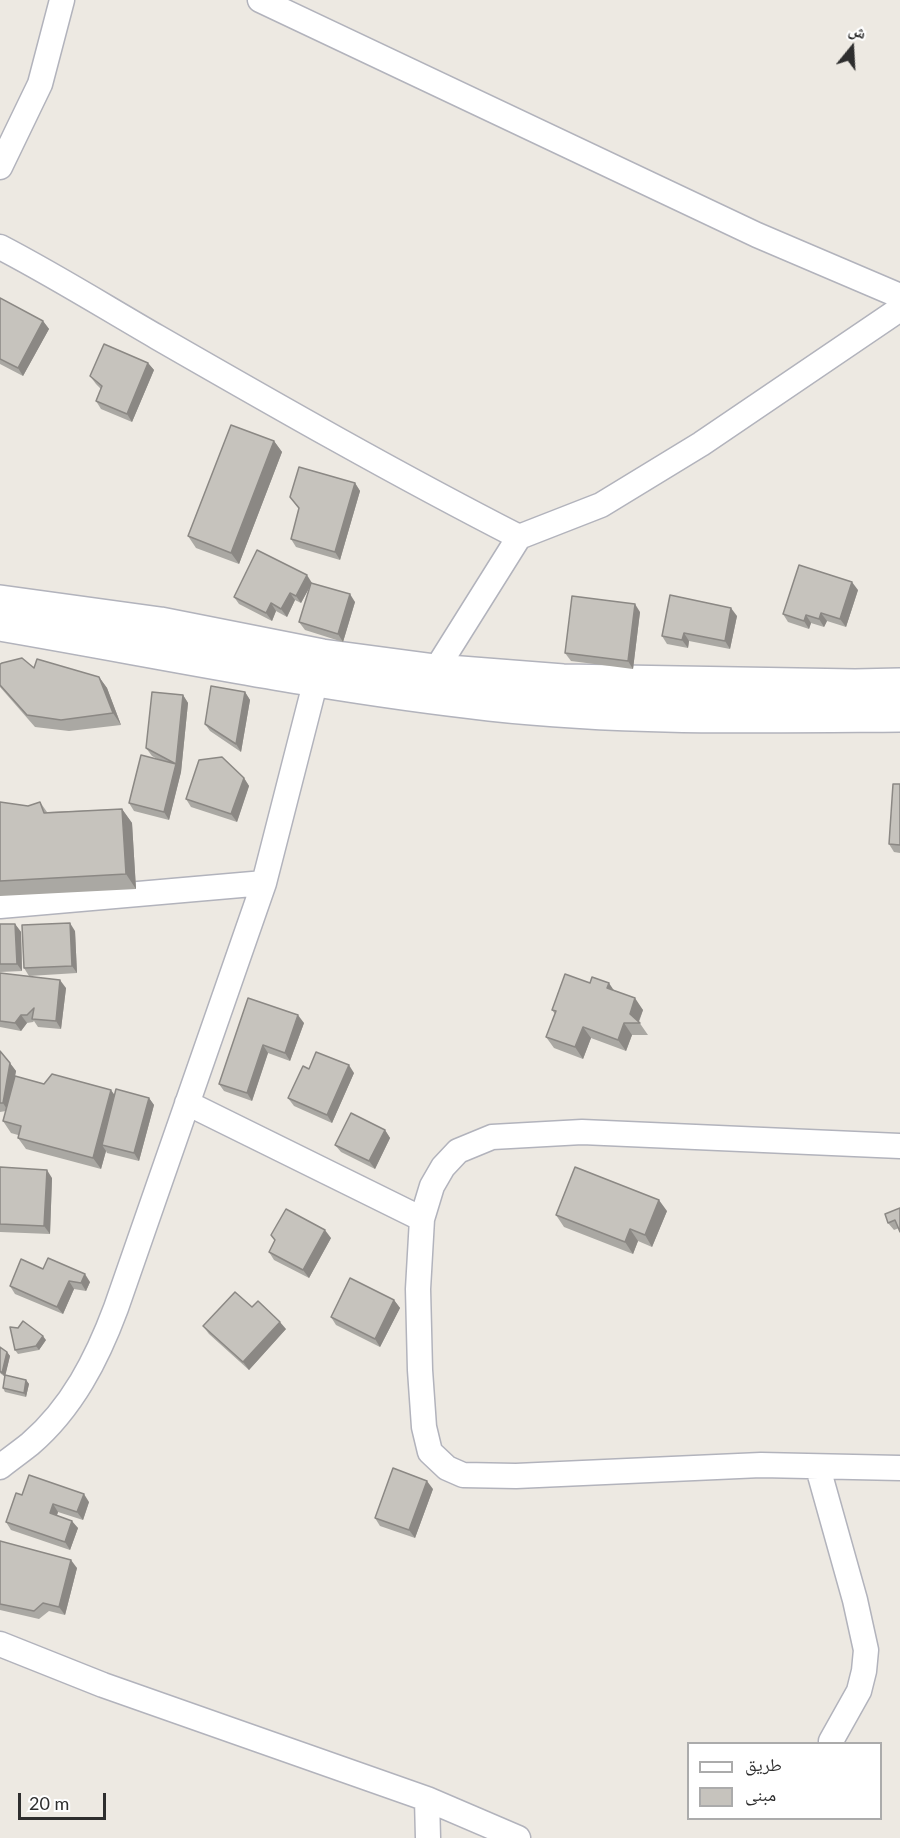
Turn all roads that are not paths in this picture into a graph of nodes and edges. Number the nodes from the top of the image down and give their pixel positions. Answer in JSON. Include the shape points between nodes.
{"nodes":[{"id":1,"x":62,"y":0,"type":"edge"},
{"id":2,"x":260,"y":0,"type":"edge"},
{"id":3,"x":0,"y":167,"type":"edge"},
{"id":4,"x":0,"y":247,"type":"edge"},
{"id":5,"x":900,"y":296,"type":"edge"},
{"id":6,"x":900,"y":309,"type":"edge"},
{"id":7,"x":519,"y":537,"type":"junction"},
{"id":8,"x":0,"y":602,"type":"edge"},
{"id":9,"x":0,"y":624,"type":"edge"},
{"id":10,"x":319,"y":668,"type":"junction"},
{"id":11,"x":435,"y":671,"type":"junction"},
{"id":12,"x":900,"y":685,"type":"edge"},
{"id":13,"x":900,"y":716,"type":"edge"},
{"id":14,"x":264,"y":882,"type":"junction"},
{"id":15,"x":0,"y":906,"type":"edge"},
{"id":16,"x":187,"y":1103,"type":"junction"},
{"id":17,"x":900,"y":1146,"type":"edge"},
{"id":18,"x":422,"y":1219,"type":"junction"},
{"id":19,"x":0,"y":1467,"type":"edge"},
{"id":20,"x":818,"y":1468,"type":"junction"},
{"id":21,"x":900,"y":1468,"type":"edge"},
{"id":22,"x":0,"y":1644,"type":"edge"},
{"id":23,"x":831,"y":1741,"type":"dead end"},
{"id":24,"x":427,"y":1800,"type":"junction"},
{"id":25,"x":428,"y":1838,"type":"edge"},
{"id":26,"x":518,"y":1838,"type":"edge"}],
"edges":[{"from":1,"to":3,"type":"street","via":[[40,84]]},
{"from":2,"to":5,"type":"street","via":[[756,235]]},
{"from":4,"to":7,"type":"street","via":[[293,415]]},
{"from":6,"to":7,"type":"street","via":[[701,444],[602,505]]},
{"from":7,"to":11,"type":"street"},
{"from":8,"to":10,"type":"street","via":[[159,624]]},
{"from":9,"to":10,"type":"street","via":[[218,665]]},
{"from":10,"to":11,"type":"street"},
{"from":10,"to":13,"type":"street","via":[[489,704],[569,711],[675,716]]},
{"from":10,"to":14,"type":"street"},
{"from":11,"to":12,"type":"street","via":[[563,681]]},
{"from":14,"to":15,"type":"street"},
{"from":14,"to":16,"type":"street"},
{"from":16,"to":18,"type":"street"},
{"from":16,"to":19,"type":"street","via":[[101,1347],[85,1378],[56,1417]]},
{"from":17,"to":18,"type":"street","via":[[582,1132],[492,1137],[458,1151],[443,1167],[432,1186]]},
{"from":18,"to":20,"type":"street","via":[[418,1288],[424,1427],[430,1452],[447,1468],[463,1475],[516,1476],[761,1465]]},
{"from":20,"to":21,"type":"street"},
{"from":20,"to":23,"type":"street","via":[[866,1650],[859,1691]]},
{"from":22,"to":24,"type":"street","via":[[103,1685]]},
{"from":24,"to":25,"type":"street"},
{"from":24,"to":26,"type":"street"}]}
